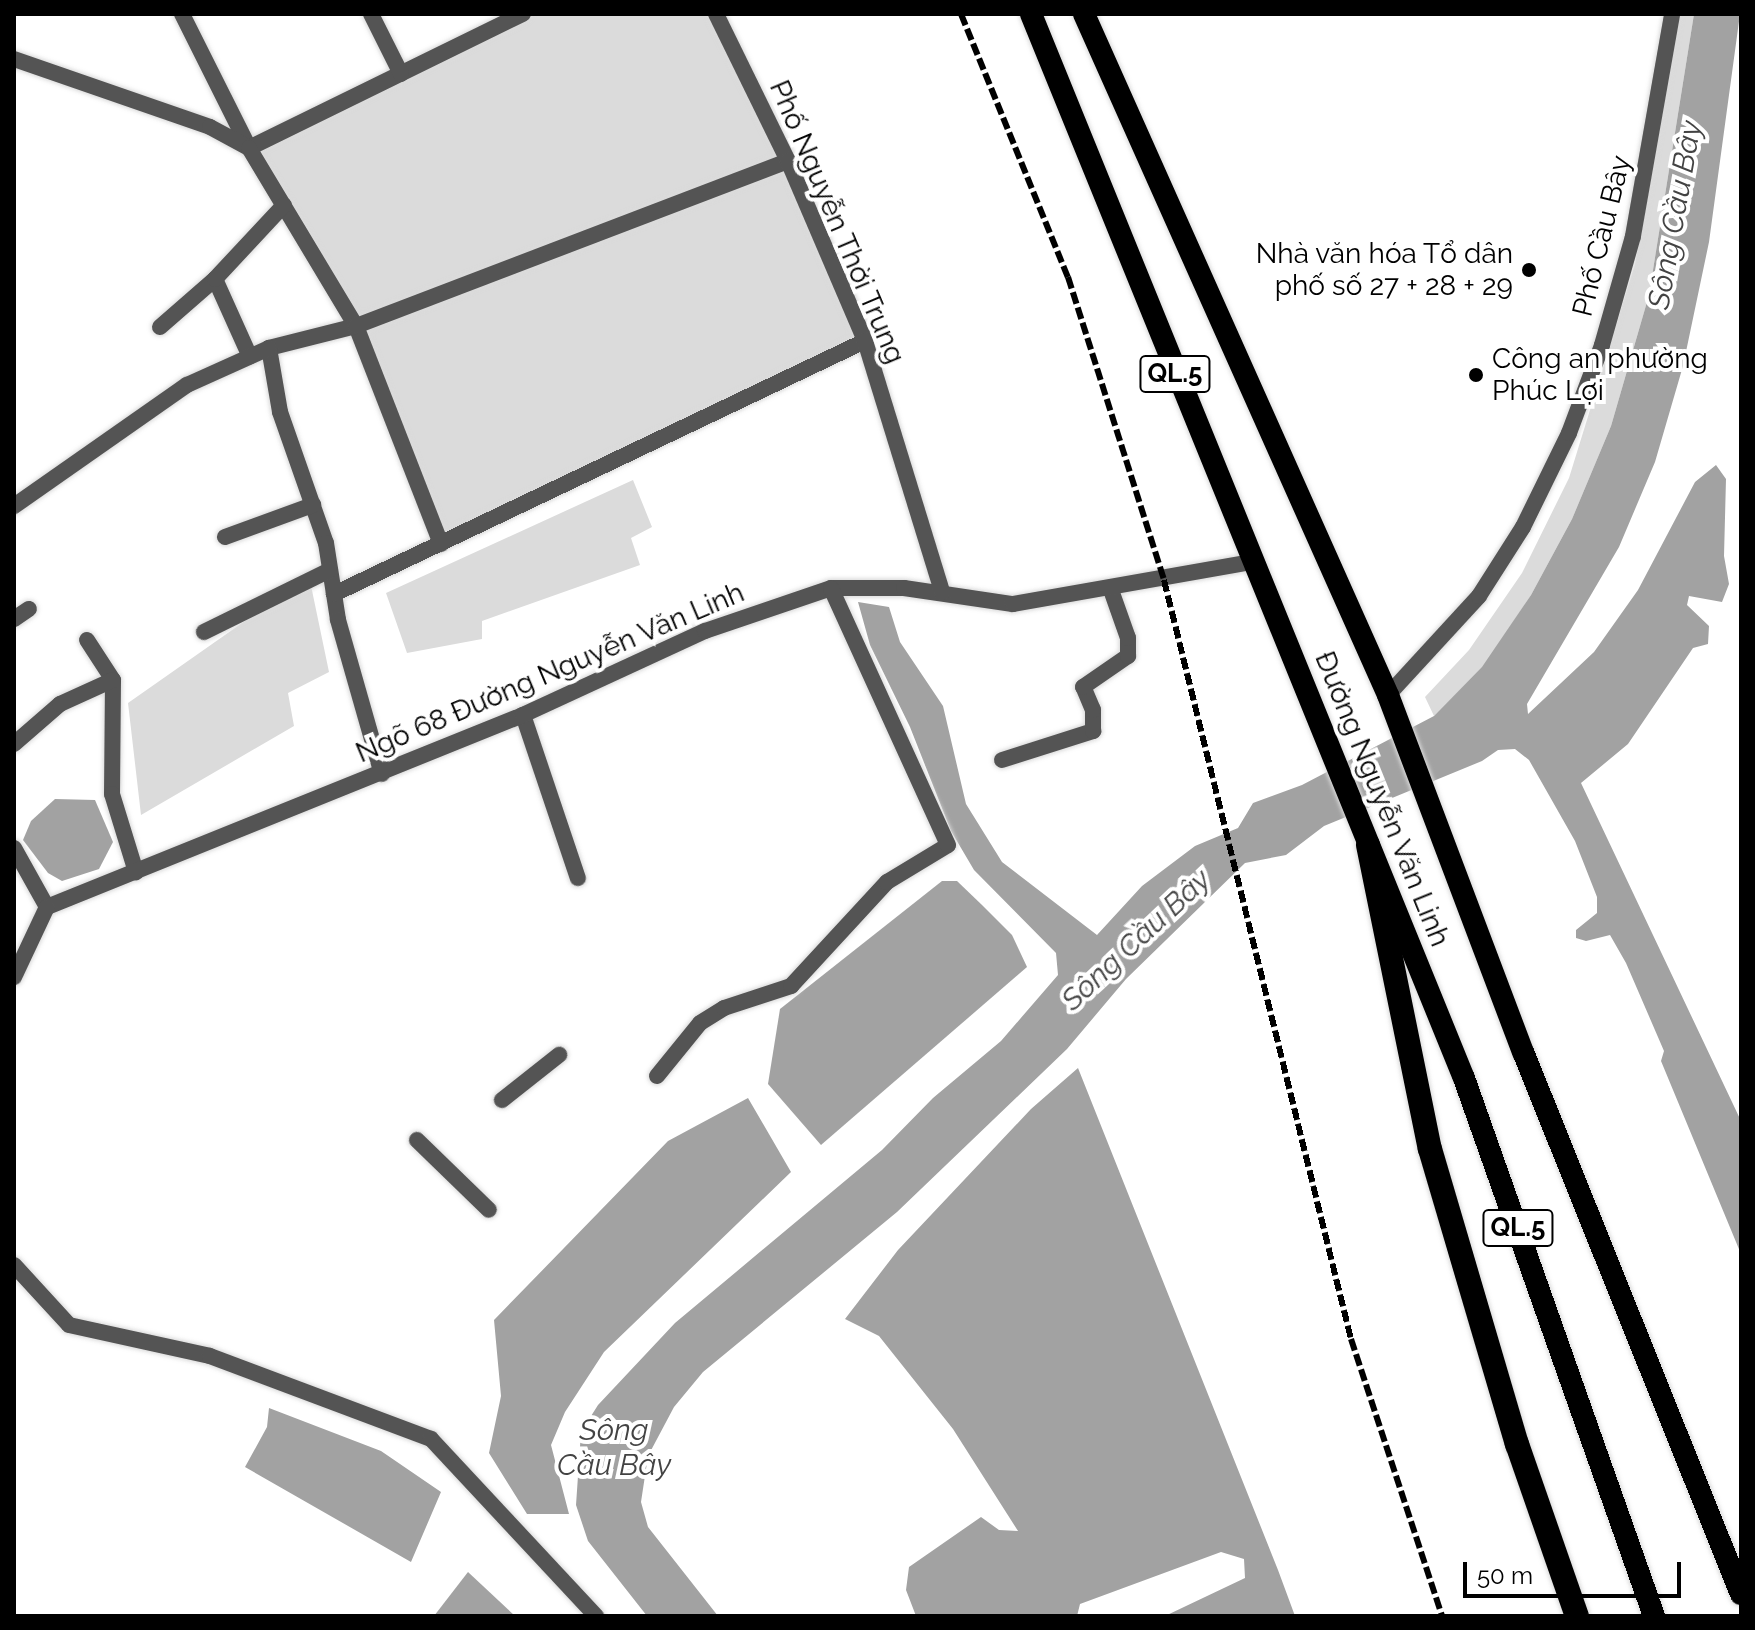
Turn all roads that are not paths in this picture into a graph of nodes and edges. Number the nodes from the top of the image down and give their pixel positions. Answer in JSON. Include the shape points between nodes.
{"nodes":[{"id":1,"x":182,"y":14,"type":"edge"},
{"id":2,"x":371,"y":14,"type":"edge"},
{"id":3,"x":523,"y":14,"type":"edge"},
{"id":4,"x":716,"y":14,"type":"edge"},
{"id":5,"x":1031,"y":14,"type":"edge"},
{"id":6,"x":1084,"y":14,"type":"edge"},
{"id":7,"x":1672,"y":14,"type":"edge"},
{"id":8,"x":14,"y":59,"type":"edge"},
{"id":9,"x":401,"y":74,"type":"junction"},
{"id":10,"x":249,"y":148,"type":"junction"},
{"id":11,"x":788,"y":161,"type":"junction"},
{"id":12,"x":284,"y":205,"type":"junction"},
{"id":13,"x":215,"y":279,"type":"junction"},
{"id":14,"x":356,"y":326,"type":"junction"},
{"id":15,"x":160,"y":327,"type":"dead end"},
{"id":16,"x":865,"y":341,"type":"junction"},
{"id":17,"x":269,"y":348,"type":"junction"},
{"id":18,"x":250,"y":357,"type":"junction"},
{"id":19,"x":313,"y":505,"type":"junction"},
{"id":20,"x":14,"y":506,"type":"edge"},
{"id":21,"x":225,"y":537,"type":"dead end"},
{"id":22,"x":441,"y":544,"type":"junction"},
{"id":23,"x":1251,"y":562,"type":"junction"},
{"id":24,"x":330,"y":570,"type":"junction"},
{"id":25,"x":831,"y":588,"type":"junction"},
{"id":26,"x":1111,"y":590,"type":"junction"},
{"id":27,"x":942,"y":592,"type":"junction"},
{"id":28,"x":334,"y":594,"type":"junction"},
{"id":29,"x":29,"y":609,"type":"dead end"},
{"id":30,"x":14,"y":619,"type":"edge"},
{"id":31,"x":204,"y":632,"type":"dead end"},
{"id":32,"x":87,"y":640,"type":"dead end"},
{"id":33,"x":113,"y":680,"type":"junction"},
{"id":34,"x":1389,"y":698,"type":"junction"},
{"id":35,"x":523,"y":715,"type":"junction"},
{"id":36,"x":14,"y":744,"type":"edge"},
{"id":37,"x":1002,"y":760,"type":"dead end"},
{"id":38,"x":382,"y":774,"type":"junction"},
{"id":39,"x":1368,"y":845,"type":"junction"},
{"id":40,"x":14,"y":848,"type":"edge"},
{"id":41,"x":136,"y":872,"type":"junction"},
{"id":42,"x":578,"y":878,"type":"dead end"},
{"id":43,"x":47,"y":907,"type":"junction"},
{"id":44,"x":14,"y":977,"type":"edge"},
{"id":45,"x":559,"y":1055,"type":"dead end"},
{"id":46,"x":657,"y":1076,"type":"dead end"},
{"id":47,"x":502,"y":1100,"type":"dead end"},
{"id":48,"x":417,"y":1140,"type":"dead end"},
{"id":49,"x":489,"y":1210,"type":"dead end"},
{"id":50,"x":14,"y":1265,"type":"edge"},
{"id":51,"x":1741,"y":1594,"type":"edge"},
{"id":52,"x":596,"y":1616,"type":"edge"},
{"id":53,"x":1577,"y":1616,"type":"edge"},
{"id":54,"x":1654,"y":1616,"type":"edge"}],
"edges":[{"from":1,"to":10,"type":"street"},
{"from":2,"to":9,"type":"street"},
{"from":3,"to":9,"type":"street"},
{"from":4,"to":11,"type":"street","name":"Phố Nguyễn Thời Trung"},
{"from":5,"to":23,"type":"highway","name":"Đường Nguyễn Văn Linh","number":"QL.5"},
{"from":6,"to":34,"type":"highway","name":"Đường Nguyễn Văn Linh","number":"QL.5"},
{"from":7,"to":34,"type":"street","name":"Phố Cầu Bây","via":[[1633,236],[1602,345],[1569,433],[1523,527],[1487,584]]},
{"from":8,"to":10,"type":"street","via":[[210,127]]},
{"from":9,"to":10,"type":"street"},
{"from":10,"to":12,"type":"street"},
{"from":11,"to":14,"type":"street"},
{"from":11,"to":16,"type":"street","name":"Phố Nguyễn Thời Trung"},
{"from":12,"to":13,"type":"street"},
{"from":12,"to":14,"type":"street"},
{"from":13,"to":15,"type":"street"},
{"from":13,"to":18,"type":"street"},
{"from":14,"to":17,"type":"street"},
{"from":14,"to":22,"type":"street"},
{"from":16,"to":22,"type":"street"},
{"from":16,"to":27,"type":"street","name":"Phố Nguyễn Thời Trung"},
{"from":17,"to":18,"type":"street"},
{"from":17,"to":19,"type":"street","via":[[280,412]]},
{"from":18,"to":20,"type":"street","via":[[187,385]]},
{"from":19,"to":21,"type":"street"},
{"from":19,"to":24,"type":"street"},
{"from":22,"to":28,"type":"street"},
{"from":23,"to":26,"type":"street","name":"Ngõ 68 Đường Nguyễn Văn Linh"},
{"from":23,"to":39,"type":"highway","name":"Đường Nguyễn Văn Linh","number":"QL.5"},
{"from":24,"to":28,"type":"street"},
{"from":24,"to":31,"type":"street"},
{"from":25,"to":27,"type":"street","name":"Ngõ 68 Đường Nguyễn Văn Linh"},
{"from":25,"to":35,"type":"street","name":"Ngõ 68 Đường Nguyễn Văn Linh","via":[[705,631]]},
{"from":25,"to":46,"type":"street","via":[[948,845],[887,882],[791,986],[724,1008],[700,1023]]},
{"from":26,"to":27,"type":"street","name":"Ngõ 68 Đường Nguyễn Văn Linh","via":[[1013,604]]},
{"from":26,"to":37,"type":"street","via":[[1128,638],[1128,656],[1083,687],[1093,710],[1093,731]]},
{"from":28,"to":38,"type":"street","via":[[358,703]]},
{"from":29,"to":30,"type":"street"},
{"from":32,"to":33,"type":"street"},
{"from":33,"to":36,"type":"street","via":[[60,704]]},
{"from":33,"to":41,"type":"street","via":[[112,794]]},
{"from":34,"to":51,"type":"highway","name":"Đường Nguyễn Văn Linh","number":"QL.5"},
{"from":35,"to":38,"type":"street","name":"Ngõ 68 Đường Nguyễn Văn Linh"},
{"from":35,"to":42,"type":"street"},
{"from":38,"to":41,"type":"street","name":"Ngõ 68 Đường Nguyễn Văn Linh"},
{"from":39,"to":53,"type":"highway","via":[[1430,1149],[1517,1444]]},
{"from":39,"to":54,"type":"highway","name":"Đường Nguyễn Văn Linh","number":"QL.5","via":[[1464,1078]]},
{"from":40,"to":43,"type":"street"},
{"from":41,"to":43,"type":"street","name":"Ngõ 68 Đường Nguyễn Văn Linh"},
{"from":43,"to":44,"type":"street"},
{"from":45,"to":47,"type":"street"},
{"from":48,"to":49,"type":"street"},
{"from":50,"to":52,"type":"street","via":[[69,1325],[210,1356],[431,1439]]}]}
